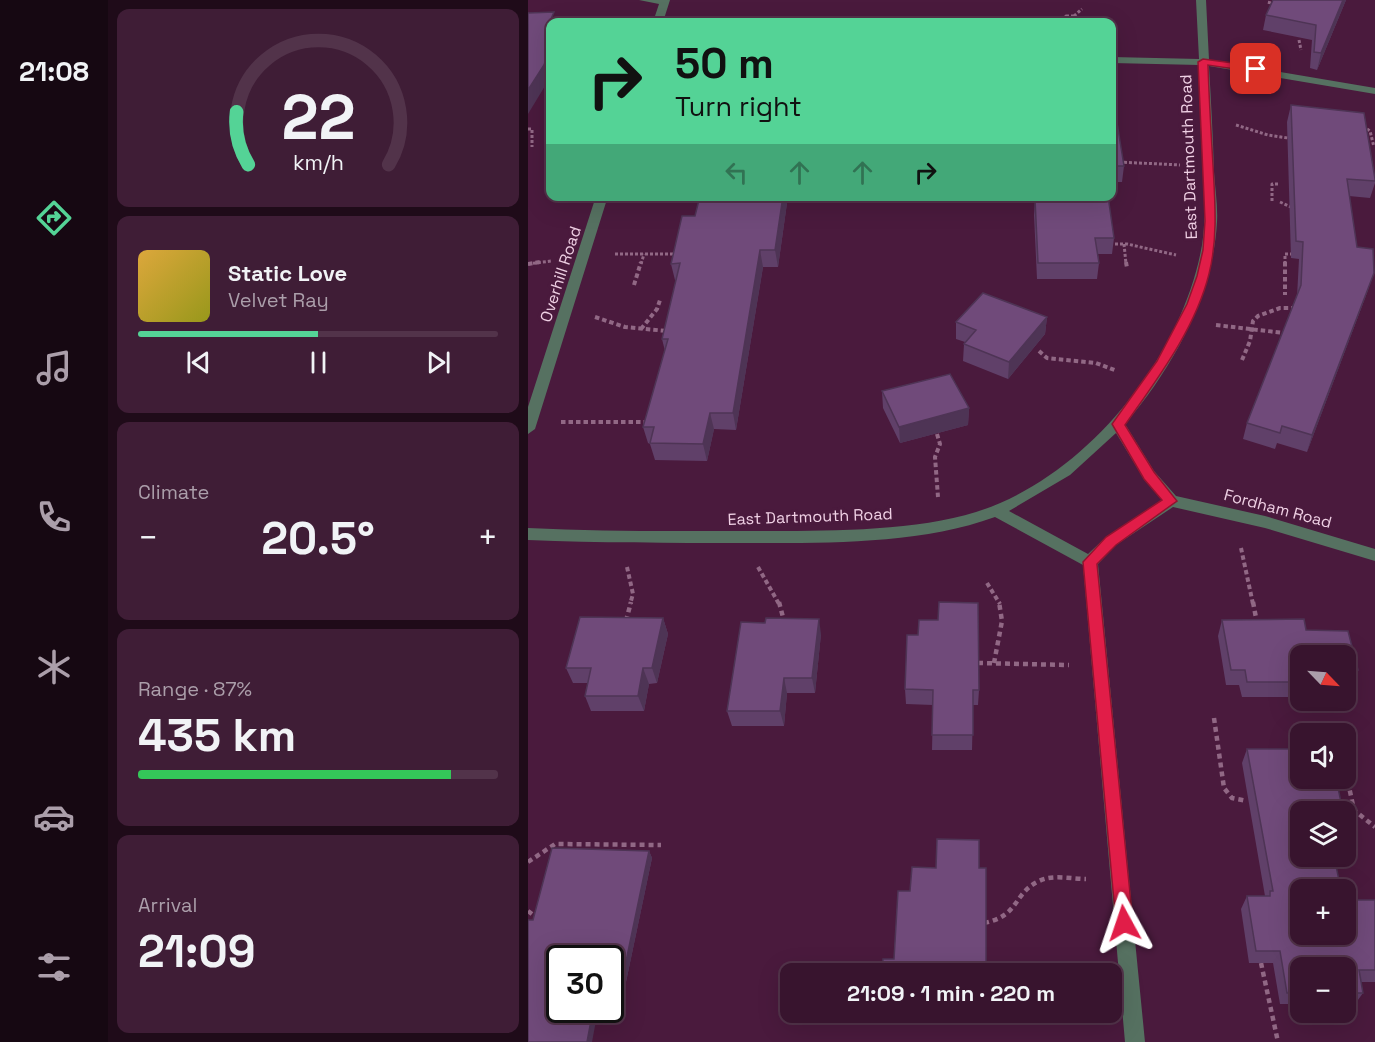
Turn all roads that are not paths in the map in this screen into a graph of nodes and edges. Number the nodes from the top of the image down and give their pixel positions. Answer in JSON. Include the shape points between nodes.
{"nodes":[{"id":1,"x":644,"y":0,"type":"edge"},
{"id":2,"x":1201,"y":0,"type":"edge"},
{"id":3,"x":665,"y":1,"type":"edge"},
{"id":4,"x":659,"y":18,"type":"edge"},
{"id":5,"x":1116,"y":60,"type":"edge"},
{"id":6,"x":1203,"y":62,"type":"junction"},
{"id":7,"x":1375,"y":91,"type":"edge"},
{"id":8,"x":600,"y":201,"type":"edge"},
{"id":9,"x":1118,"y":424,"type":"junction"},
{"id":10,"x":529,"y":426,"type":"edge"},
{"id":11,"x":1171,"y":501,"type":"junction"},
{"id":12,"x":996,"y":511,"type":"junction"},
{"id":13,"x":528,"y":534,"type":"edge"},
{"id":14,"x":1375,"y":555,"type":"edge"},
{"id":15,"x":1090,"y":562,"type":"junction"},
{"id":16,"x":1135,"y":1042,"type":"edge"}],
"edges":[{"from":1,"to":3,"type":"street"},
{"from":2,"to":6,"type":"street","name":"East Dartmouth Road"},
{"from":3,"to":4,"type":"street"},
{"from":5,"to":6,"type":"street"},
{"from":6,"to":7,"type":"street"},
{"from":6,"to":9,"type":"street","name":"East Dartmouth Road","via":[[1211,221],[1207,258],[1186,317],[1162,362]]},
{"from":8,"to":10,"type":"street","name":"Overhill Road"},
{"from":9,"to":11,"type":"street","via":[[1149,475]]},
{"from":9,"to":12,"type":"street","name":"East Dartmouth Road","via":[[1086,454],[1042,486]]},
{"from":11,"to":14,"type":"street","name":"Fordham Road","via":[[1323,538]]},
{"from":11,"to":15,"type":"street","via":[[1111,541]]},
{"from":12,"to":13,"type":"street","name":"East Dartmouth Road","via":[[958,522],[862,534]]},
{"from":12,"to":15,"type":"street"},
{"from":15,"to":16,"type":"street"}]}
